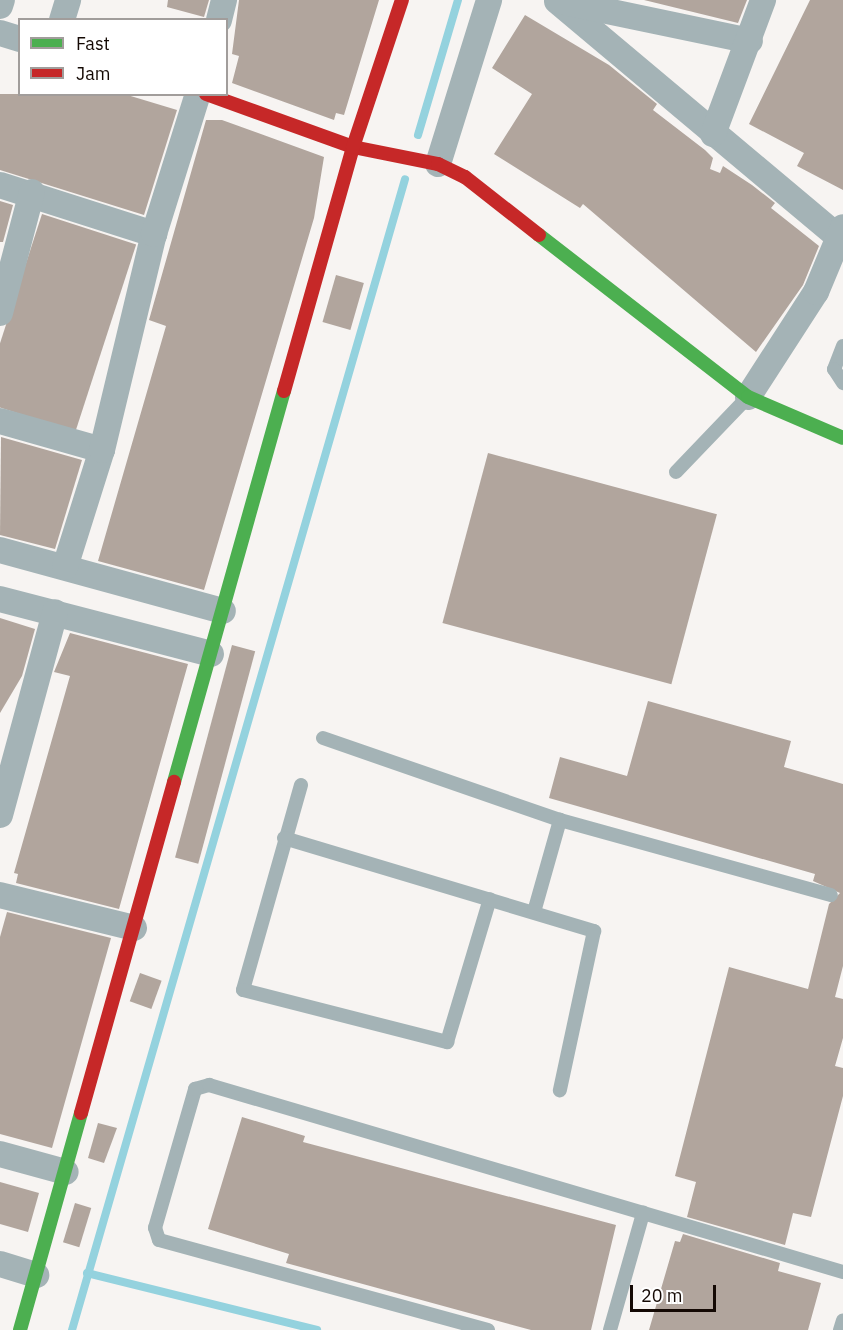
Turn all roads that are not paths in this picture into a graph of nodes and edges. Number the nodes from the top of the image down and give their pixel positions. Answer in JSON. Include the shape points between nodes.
{"nodes":[{"id":1,"x":2,"y":0,"type":"edge"},
{"id":2,"x":68,"y":0,"type":"edge"},
{"id":3,"x":224,"y":0,"type":"edge"},
{"id":4,"x":402,"y":0,"type":"edge"},
{"id":5,"x":489,"y":0,"type":"edge"},
{"id":6,"x":556,"y":0,"type":"edge"},
{"id":7,"x":763,"y":0,"type":"edge"},
{"id":8,"x":0,"y":6,"type":"edge"},
{"id":9,"x":63,"y":18,"type":"edge"},
{"id":10,"x":220,"y":18,"type":"edge"},
{"id":11,"x":0,"y":33,"type":"edge"},
{"id":12,"x":18,"y":38,"type":"edge"},
{"id":13,"x":750,"y":41,"type":"junction"},
{"id":14,"x":197,"y":96,"type":"edge"},
{"id":15,"x":212,"y":96,"type":"edge"},
{"id":16,"x":713,"y":134,"type":"junction"},
{"id":17,"x":353,"y":147,"type":"junction"},
{"id":18,"x":438,"y":164,"type":"junction"},
{"id":19,"x":0,"y":186,"type":"edge"},
{"id":20,"x":32,"y":192,"type":"junction"},
{"id":21,"x":841,"y":232,"type":"edge"},
{"id":22,"x":153,"y":234,"type":"junction"},
{"id":23,"x":0,"y":313,"type":"edge"},
{"id":24,"x":843,"y":346,"type":"edge"},
{"id":25,"x":843,"y":383,"type":"edge"},
{"id":26,"x":748,"y":397,"type":"junction"},
{"id":27,"x":0,"y":421,"type":"edge"},
{"id":28,"x":843,"y":438,"type":"edge"},
{"id":29,"x":102,"y":450,"type":"junction"},
{"id":30,"x":676,"y":472,"type":"dead end"},
{"id":31,"x":0,"y":550,"type":"edge"},
{"id":32,"x":65,"y":567,"type":"junction"},
{"id":33,"x":0,"y":599,"type":"edge"},
{"id":34,"x":223,"y":611,"type":"junction"},
{"id":35,"x":55,"y":612,"type":"junction"},
{"id":36,"x":212,"y":654,"type":"junction"},
{"id":37,"x":323,"y":738,"type":"dead end"},
{"id":38,"x":301,"y":785,"type":"dead end"},
{"id":39,"x":0,"y":815,"type":"edge"},
{"id":40,"x":560,"y":820,"type":"junction"},
{"id":41,"x":284,"y":838,"type":"junction"},
{"id":42,"x":0,"y":895,"type":"edge"},
{"id":43,"x":831,"y":895,"type":"dead end"},
{"id":44,"x":490,"y":899,"type":"junction"},
{"id":45,"x":534,"y":912,"type":"junction"},
{"id":46,"x":134,"y":928,"type":"junction"},
{"id":47,"x":560,"y":1090,"type":"dead end"},
{"id":48,"x":0,"y":1154,"type":"edge"},
{"id":49,"x":66,"y":1172,"type":"junction"},
{"id":50,"x":643,"y":1213,"type":"junction"},
{"id":51,"x":0,"y":1264,"type":"edge"},
{"id":52,"x":843,"y":1272,"type":"edge"},
{"id":53,"x":36,"y":1275,"type":"junction"},
{"id":54,"x":843,"y":1320,"type":"edge"},
{"id":55,"x":20,"y":1330,"type":"edge"},
{"id":56,"x":488,"y":1330,"type":"edge"},
{"id":57,"x":610,"y":1330,"type":"edge"},
{"id":58,"x":840,"y":1330,"type":"edge"}],
"edges":[{"from":1,"to":8,"type":"street"},
{"from":2,"to":9,"type":"street"},
{"from":3,"to":10,"type":"street"},
{"from":4,"to":17,"type":"street"},
{"from":5,"to":18,"type":"street"},
{"from":6,"to":13,"type":"street"},
{"from":6,"to":16,"type":"street"},
{"from":7,"to":13,"type":"street"},
{"from":11,"to":12,"type":"street"},
{"from":13,"to":16,"type":"street"},
{"from":14,"to":22,"type":"street"},
{"from":15,"to":17,"type":"street"},
{"from":16,"to":21,"type":"street"},
{"from":17,"to":18,"type":"street"},
{"from":17,"to":34,"type":"street"},
{"from":18,"to":26,"type":"street","via":[[491,193]]},
{"from":19,"to":20,"type":"street"},
{"from":20,"to":22,"type":"street"},
{"from":20,"to":23,"type":"street"},
{"from":21,"to":26,"type":"street","via":[[816,292]]},
{"from":22,"to":29,"type":"street"},
{"from":24,"to":25,"type":"lane","via":[[834,369]]},
{"from":26,"to":28,"type":"street"},
{"from":26,"to":30,"type":"lane"},
{"from":27,"to":29,"type":"street"},
{"from":29,"to":32,"type":"street"},
{"from":31,"to":32,"type":"street"},
{"from":32,"to":34,"type":"street"},
{"from":33,"to":35,"type":"street"},
{"from":34,"to":36,"type":"street"},
{"from":35,"to":36,"type":"street"},
{"from":35,"to":39,"type":"street"},
{"from":36,"to":46,"type":"street"},
{"from":37,"to":40,"type":"lane"},
{"from":38,"to":41,"type":"lane"},
{"from":40,"to":43,"type":"lane"},
{"from":40,"to":45,"type":"lane"},
{"from":41,"to":44,"type":"lane"},
{"from":41,"to":44,"type":"lane","via":[[243,990],[447,1042]]},
{"from":42,"to":46,"type":"street"},
{"from":44,"to":45,"type":"lane"},
{"from":45,"to":47,"type":"lane","via":[[594,931]]},
{"from":46,"to":49,"type":"street"},
{"from":48,"to":49,"type":"street"},
{"from":49,"to":53,"type":"street"},
{"from":50,"to":52,"type":"lane"},
{"from":50,"to":56,"type":"lane","via":[[209,1085],[195,1089],[155,1228],[159,1240]]},
{"from":50,"to":57,"type":"lane"},
{"from":51,"to":53,"type":"street"},
{"from":53,"to":55,"type":"street"},
{"from":54,"to":58,"type":"lane"}]}
